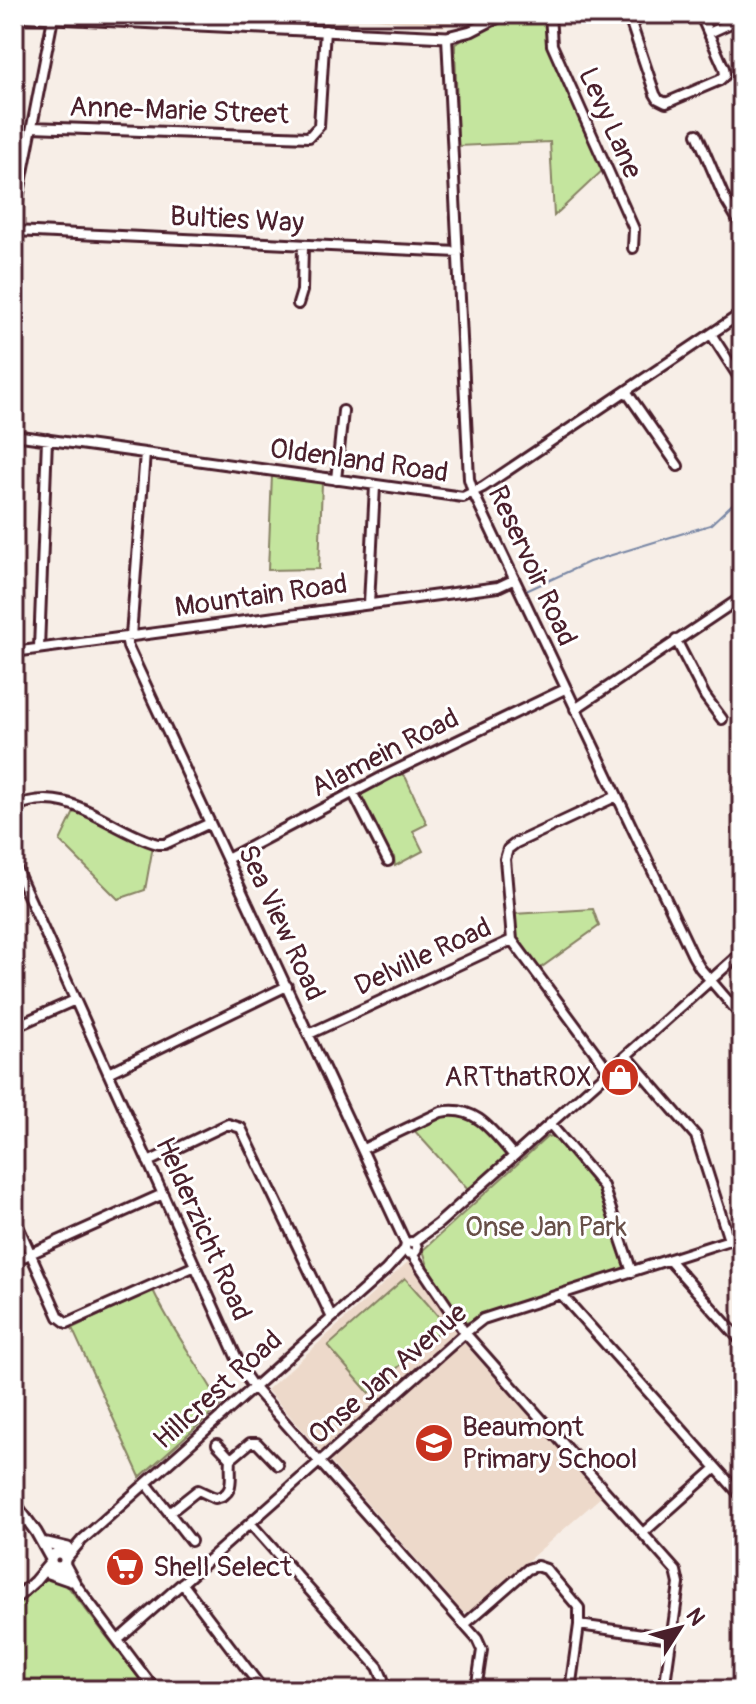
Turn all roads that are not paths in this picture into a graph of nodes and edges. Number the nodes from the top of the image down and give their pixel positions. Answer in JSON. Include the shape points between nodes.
{"nodes":[{"id":1,"x":504,"y":14,"type":"edge"},
{"id":2,"x":550,"y":14,"type":"edge"},
{"id":3,"x":628,"y":14,"type":"edge"},
{"id":4,"x":700,"y":14,"type":"edge"},
{"id":5,"x":14,"y":16,"type":"edge"},
{"id":6,"x":53,"y":18,"type":"junction"},
{"id":7,"x":742,"y":18,"type":"edge"},
{"id":8,"x":228,"y":19,"type":"edge"},
{"id":9,"x":325,"y":30,"type":"junction"},
{"id":10,"x":709,"y":33,"type":"junction"},
{"id":11,"x":447,"y":37,"type":"junction"},
{"id":12,"x":32,"y":127,"type":"junction"},
{"id":13,"x":697,"y":134,"type":"dead end"},
{"id":14,"x":14,"y":219,"type":"edge"},
{"id":15,"x":742,"y":227,"type":"edge"},
{"id":16,"x":14,"y":231,"type":"edge"},
{"id":17,"x":303,"y":245,"type":"junction"},
{"id":18,"x":633,"y":248,"type":"dead end"},
{"id":19,"x":458,"y":252,"type":"junction"},
{"id":20,"x":298,"y":304,"type":"dead end"},
{"id":21,"x":742,"y":313,"type":"edge"},
{"id":22,"x":711,"y":334,"type":"junction"},
{"id":23,"x":742,"y":382,"type":"edge"},
{"id":24,"x":626,"y":391,"type":"junction"},
{"id":25,"x":343,"y":411,"type":"dead end"},
{"id":26,"x":14,"y":435,"type":"edge"},
{"id":27,"x":47,"y":439,"type":"junction"},
{"id":28,"x":145,"y":453,"type":"junction"},
{"id":29,"x":678,"y":466,"type":"dead end"},
{"id":30,"x":336,"y":480,"type":"junction"},
{"id":31,"x":375,"y":486,"type":"junction"},
{"id":32,"x":473,"y":492,"type":"junction"},
{"id":33,"x":513,"y":580,"type":"junction"},
{"id":34,"x":742,"y":597,"type":"edge"},
{"id":35,"x":369,"y":604,"type":"junction"},
{"id":36,"x":128,"y":636,"type":"junction"},
{"id":37,"x":676,"y":640,"type":"junction"},
{"id":38,"x":39,"y":648,"type":"junction"},
{"id":39,"x":14,"y":652,"type":"edge"},
{"id":40,"x":565,"y":689,"type":"junction"},
{"id":41,"x":575,"y":709,"type":"junction"},
{"id":42,"x":722,"y":719,"type":"dead end"},
{"id":43,"x":353,"y":792,"type":"junction"},
{"id":44,"x":617,"y":796,"type":"junction"},
{"id":45,"x":14,"y":807,"type":"edge"},
{"id":46,"x":210,"y":823,"type":"junction"},
{"id":47,"x":227,"y":859,"type":"junction"},
{"id":48,"x":388,"y":861,"type":"dead end"},
{"id":49,"x":14,"y":866,"type":"edge"},
{"id":50,"x":512,"y":940,"type":"junction"},
{"id":51,"x":742,"y":952,"type":"edge"},
{"id":52,"x":711,"y":981,"type":"junction"},
{"id":53,"x":287,"y":986,"type":"junction"},
{"id":54,"x":75,"y":1000,"type":"junction"},
{"id":55,"x":742,"y":1017,"type":"edge"},
{"id":56,"x":14,"y":1027,"type":"edge"},
{"id":57,"x":309,"y":1034,"type":"junction"},
{"id":58,"x":627,"y":1056,"type":"junction"},
{"id":59,"x":609,"y":1071,"type":"junction"},
{"id":60,"x":108,"y":1073,"type":"junction"},
{"id":61,"x":550,"y":1124,"type":"junction"},
{"id":62,"x":363,"y":1149,"type":"junction"},
{"id":63,"x":514,"y":1156,"type":"junction"},
{"id":64,"x":148,"y":1162,"type":"junction"},
{"id":65,"x":163,"y":1194,"type":"junction"},
{"id":66,"x":14,"y":1217,"type":"edge"},
{"id":67,"x":742,"y":1236,"type":"edge"},
{"id":68,"x":729,"y":1240,"type":"junction"},
{"id":69,"x":411,"y":1248,"type":"junction"},
{"id":70,"x":31,"y":1254,"type":"junction"},
{"id":71,"x":669,"y":1260,"type":"junction"},
{"id":72,"x":14,"y":1261,"type":"edge"},
{"id":73,"x":195,"y":1266,"type":"junction"},
{"id":74,"x":632,"y":1272,"type":"junction"},
{"id":75,"x":561,"y":1294,"type":"junction"},
{"id":76,"x":332,"y":1318,"type":"junction"},
{"id":77,"x":465,"y":1333,"type":"junction"},
{"id":78,"x":742,"y":1342,"type":"edge"},
{"id":79,"x":254,"y":1388,"type":"junction"},
{"id":80,"x":217,"y":1444,"type":"dead end"},
{"id":81,"x":231,"y":1459,"type":"junction"},
{"id":82,"x":320,"y":1461,"type":"junction"},
{"id":83,"x":278,"y":1465,"type":"dead end"},
{"id":84,"x":716,"y":1468,"type":"junction"},
{"id":85,"x":146,"y":1483,"type":"junction"},
{"id":86,"x":742,"y":1497,"type":"edge"},
{"id":87,"x":14,"y":1502,"type":"edge"},
{"id":88,"x":169,"y":1513,"type":"junction"},
{"id":89,"x":250,"y":1523,"type":"junction"},
{"id":90,"x":36,"y":1532,"type":"junction"},
{"id":91,"x":643,"y":1533,"type":"junction"},
{"id":92,"x":191,"y":1541,"type":"dead end"},
{"id":93,"x":58,"y":1561,"type":"junction"},
{"id":94,"x":182,"y":1583,"type":"junction"},
{"id":95,"x":74,"y":1584,"type":"junction"},
{"id":96,"x":14,"y":1600,"type":"edge"},
{"id":97,"x":464,"y":1625,"type":"junction"},
{"id":98,"x":579,"y":1625,"type":"junction"},
{"id":99,"x":671,"y":1638,"type":"junction"},
{"id":100,"x":118,"y":1640,"type":"junction"},
{"id":101,"x":155,"y":1690,"type":"edge"},
{"id":102,"x":263,"y":1690,"type":"edge"},
{"id":103,"x":383,"y":1690,"type":"edge"},
{"id":104,"x":476,"y":1690,"type":"edge"},
{"id":105,"x":570,"y":1690,"type":"edge"},
{"id":106,"x":664,"y":1690,"type":"edge"}],
"edges":[{"from":1,"to":11,"type":"street"},
{"from":2,"to":18,"type":"street","name":"Levy Lane","via":[[552,45],[634,229]]},
{"from":3,"to":10,"type":"street","via":[[655,94],[666,103],[725,75]]},
{"from":4,"to":10,"type":"street"},
{"from":5,"to":6,"type":"street"},
{"from":6,"to":8,"type":"street"},
{"from":6,"to":12,"type":"street"},
{"from":7,"to":10,"type":"street"},
{"from":8,"to":9,"type":"street"},
{"from":9,"to":11,"type":"street"},
{"from":9,"to":12,"type":"street","name":"Anne-Marie Street","via":[[319,126],[309,137]]},
{"from":11,"to":19,"type":"street","name":"Reservoir Road"},
{"from":12,"to":14,"type":"street"},
{"from":13,"to":15,"type":"street"},
{"from":16,"to":17,"type":"street","name":"Bulties Way"},
{"from":17,"to":19,"type":"street","name":"Bulties Way"},
{"from":17,"to":20,"type":"street"},
{"from":19,"to":32,"type":"street","name":"Reservoir Road"},
{"from":21,"to":22,"type":"street","name":"Oldenland Road"},
{"from":22,"to":23,"type":"street"},
{"from":22,"to":24,"type":"street","name":"Oldenland Road"},
{"from":24,"to":29,"type":"street"},
{"from":24,"to":32,"type":"street","name":"Oldenland Road"},
{"from":25,"to":30,"type":"street"},
{"from":26,"to":27,"type":"street","name":"Oldenland Road"},
{"from":27,"to":28,"type":"street","name":"Oldenland Road"},
{"from":27,"to":38,"type":"street"},
{"from":28,"to":30,"type":"street","name":"Oldenland Road"},
{"from":28,"to":36,"type":"street","name":"Sea View Road"},
{"from":30,"to":31,"type":"street","name":"Oldenland Road"},
{"from":31,"to":32,"type":"street","name":"Oldenland Road","via":[[457,497]]},
{"from":31,"to":35,"type":"street"},
{"from":32,"to":33,"type":"street","name":"Reservoir Road"},
{"from":33,"to":35,"type":"street","name":"Mountain Road","via":[[498,587]]},
{"from":33,"to":40,"type":"street","name":"Reservoir Road"},
{"from":34,"to":37,"type":"street"},
{"from":35,"to":36,"type":"street","name":"Mountain Road"},
{"from":36,"to":38,"type":"street","name":"Mountain Road"},
{"from":36,"to":46,"type":"street","name":"Sea View Road","via":[[128,647]]},
{"from":37,"to":41,"type":"street"},
{"from":37,"to":42,"type":"street"},
{"from":38,"to":39,"type":"street","name":"Mountain Road"},
{"from":40,"to":41,"type":"street","name":"Reservoir Road"},
{"from":40,"to":43,"type":"street","name":"Alamein Road"},
{"from":41,"to":44,"type":"street","name":"Reservoir Road"},
{"from":43,"to":47,"type":"street","name":"Alamein Road"},
{"from":43,"to":48,"type":"street"},
{"from":44,"to":50,"type":"street","via":[[508,849]]},
{"from":44,"to":52,"type":"street","name":"Reservoir Road","via":[[693,956]]},
{"from":45,"to":46,"type":"street","via":[[36,798],[58,800],[158,844]]},
{"from":46,"to":47,"type":"street","name":"Sea View Road"},
{"from":47,"to":53,"type":"street","name":"Sea View Road"},
{"from":49,"to":54,"type":"street","name":"Helderzicht Road"},
{"from":50,"to":57,"type":"street","name":"Delville Road"},
{"from":50,"to":59,"type":"street"},
{"from":51,"to":52,"type":"street","name":"Hillcrest Road"},
{"from":52,"to":55,"type":"street","name":"Reservoir Road"},
{"from":52,"to":58,"type":"street","name":"Hillcrest Road"},
{"from":53,"to":57,"type":"street","name":"Sea View Road"},
{"from":53,"to":60,"type":"street"},
{"from":54,"to":56,"type":"street"},
{"from":54,"to":60,"type":"street","name":"Helderzicht Road"},
{"from":57,"to":62,"type":"street","name":"Sea View Road"},
{"from":58,"to":59,"type":"street","name":"Hillcrest Road"},
{"from":58,"to":68,"type":"street","via":[[696,1136]]},
{"from":59,"to":61,"type":"street","name":"Hillcrest Road"},
{"from":60,"to":64,"type":"street","name":"Helderzicht Road"},
{"from":61,"to":63,"type":"street","name":"Hillcrest Road"},
{"from":61,"to":74,"type":"street","via":[[603,1186]]},
{"from":62,"to":63,"type":"street","via":[[454,1110],[478,1117]]},
{"from":62,"to":69,"type":"street","name":"Sea View Road"},
{"from":63,"to":69,"type":"street","name":"Hillcrest Road"},
{"from":64,"to":65,"type":"street","name":"Helderzicht Road"},
{"from":64,"to":76,"type":"street","via":[[228,1124],[241,1128]]},
{"from":65,"to":70,"type":"street"},
{"from":65,"to":73,"type":"street","name":"Helderzicht Road"},
{"from":66,"to":70,"type":"street"},
{"from":67,"to":68,"type":"street","name":"Onse Jan Avenue"},
{"from":68,"to":71,"type":"street","name":"Onse Jan Avenue"},
{"from":69,"to":76,"type":"street","name":"Hillcrest Road"},
{"from":69,"to":77,"type":"street","name":"Sea View Road"},
{"from":70,"to":72,"type":"street"},
{"from":70,"to":73,"type":"street","via":[[59,1317],[71,1323]]},
{"from":71,"to":74,"type":"street","name":"Onse Jan Avenue"},
{"from":71,"to":78,"type":"street"},
{"from":73,"to":79,"type":"street","name":"Helderzicht Road"},
{"from":74,"to":75,"type":"street","name":"Onse Jan Avenue"},
{"from":75,"to":77,"type":"street","name":"Onse Jan Avenue","via":[[493,1315]]},
{"from":75,"to":84,"type":"street"},
{"from":76,"to":79,"type":"street","name":"Hillcrest Road"},
{"from":77,"to":82,"type":"street","name":"Onse Jan Avenue"},
{"from":77,"to":91,"type":"street","name":"Sea View Road"},
{"from":79,"to":82,"type":"street","name":"Helderzicht Road"},
{"from":79,"to":85,"type":"street","name":"Hillcrest Road"},
{"from":80,"to":81,"type":"street"},
{"from":81,"to":83,"type":"street","via":[[254,1443]]},
{"from":81,"to":88,"type":"street","via":[[227,1493],[215,1498],[198,1490]]},
{"from":82,"to":89,"type":"street","name":"Onse Jan Avenue"},
{"from":82,"to":97,"type":"street","name":"Helderzicht Road"},
{"from":84,"to":86,"type":"street"},
{"from":84,"to":91,"type":"street"},
{"from":85,"to":88,"type":"street"},
{"from":85,"to":93,"type":"street","name":"Hillcrest Road"},
{"from":87,"to":90,"type":"street"},
{"from":88,"to":92,"type":"street"},
{"from":89,"to":94,"type":"street","name":"Onse Jan Avenue"},
{"from":89,"to":103,"type":"street","via":[[378,1667]]},
{"from":90,"to":93,"type":"street"},
{"from":90,"to":93,"type":"street"},
{"from":91,"to":99,"type":"street","name":"Sea View Road","via":[[678,1576]]},
{"from":93,"to":95,"type":"street"},
{"from":93,"to":95,"type":"street"},
{"from":93,"to":96,"type":"street","name":"Hillcrest Road"},
{"from":94,"to":100,"type":"street","name":"Onse Jan Avenue"},
{"from":94,"to":102,"type":"street"},
{"from":95,"to":100,"type":"street"},
{"from":97,"to":98,"type":"street","via":[[537,1566],[546,1569],[575,1602]]},
{"from":97,"to":104,"type":"street","name":"Helderzicht Road","via":[[482,1650]]},
{"from":98,"to":99,"type":"street"},
{"from":98,"to":105,"type":"street"},
{"from":99,"to":106,"type":"street","name":"Sea View Road"},
{"from":100,"to":101,"type":"street"}]}
